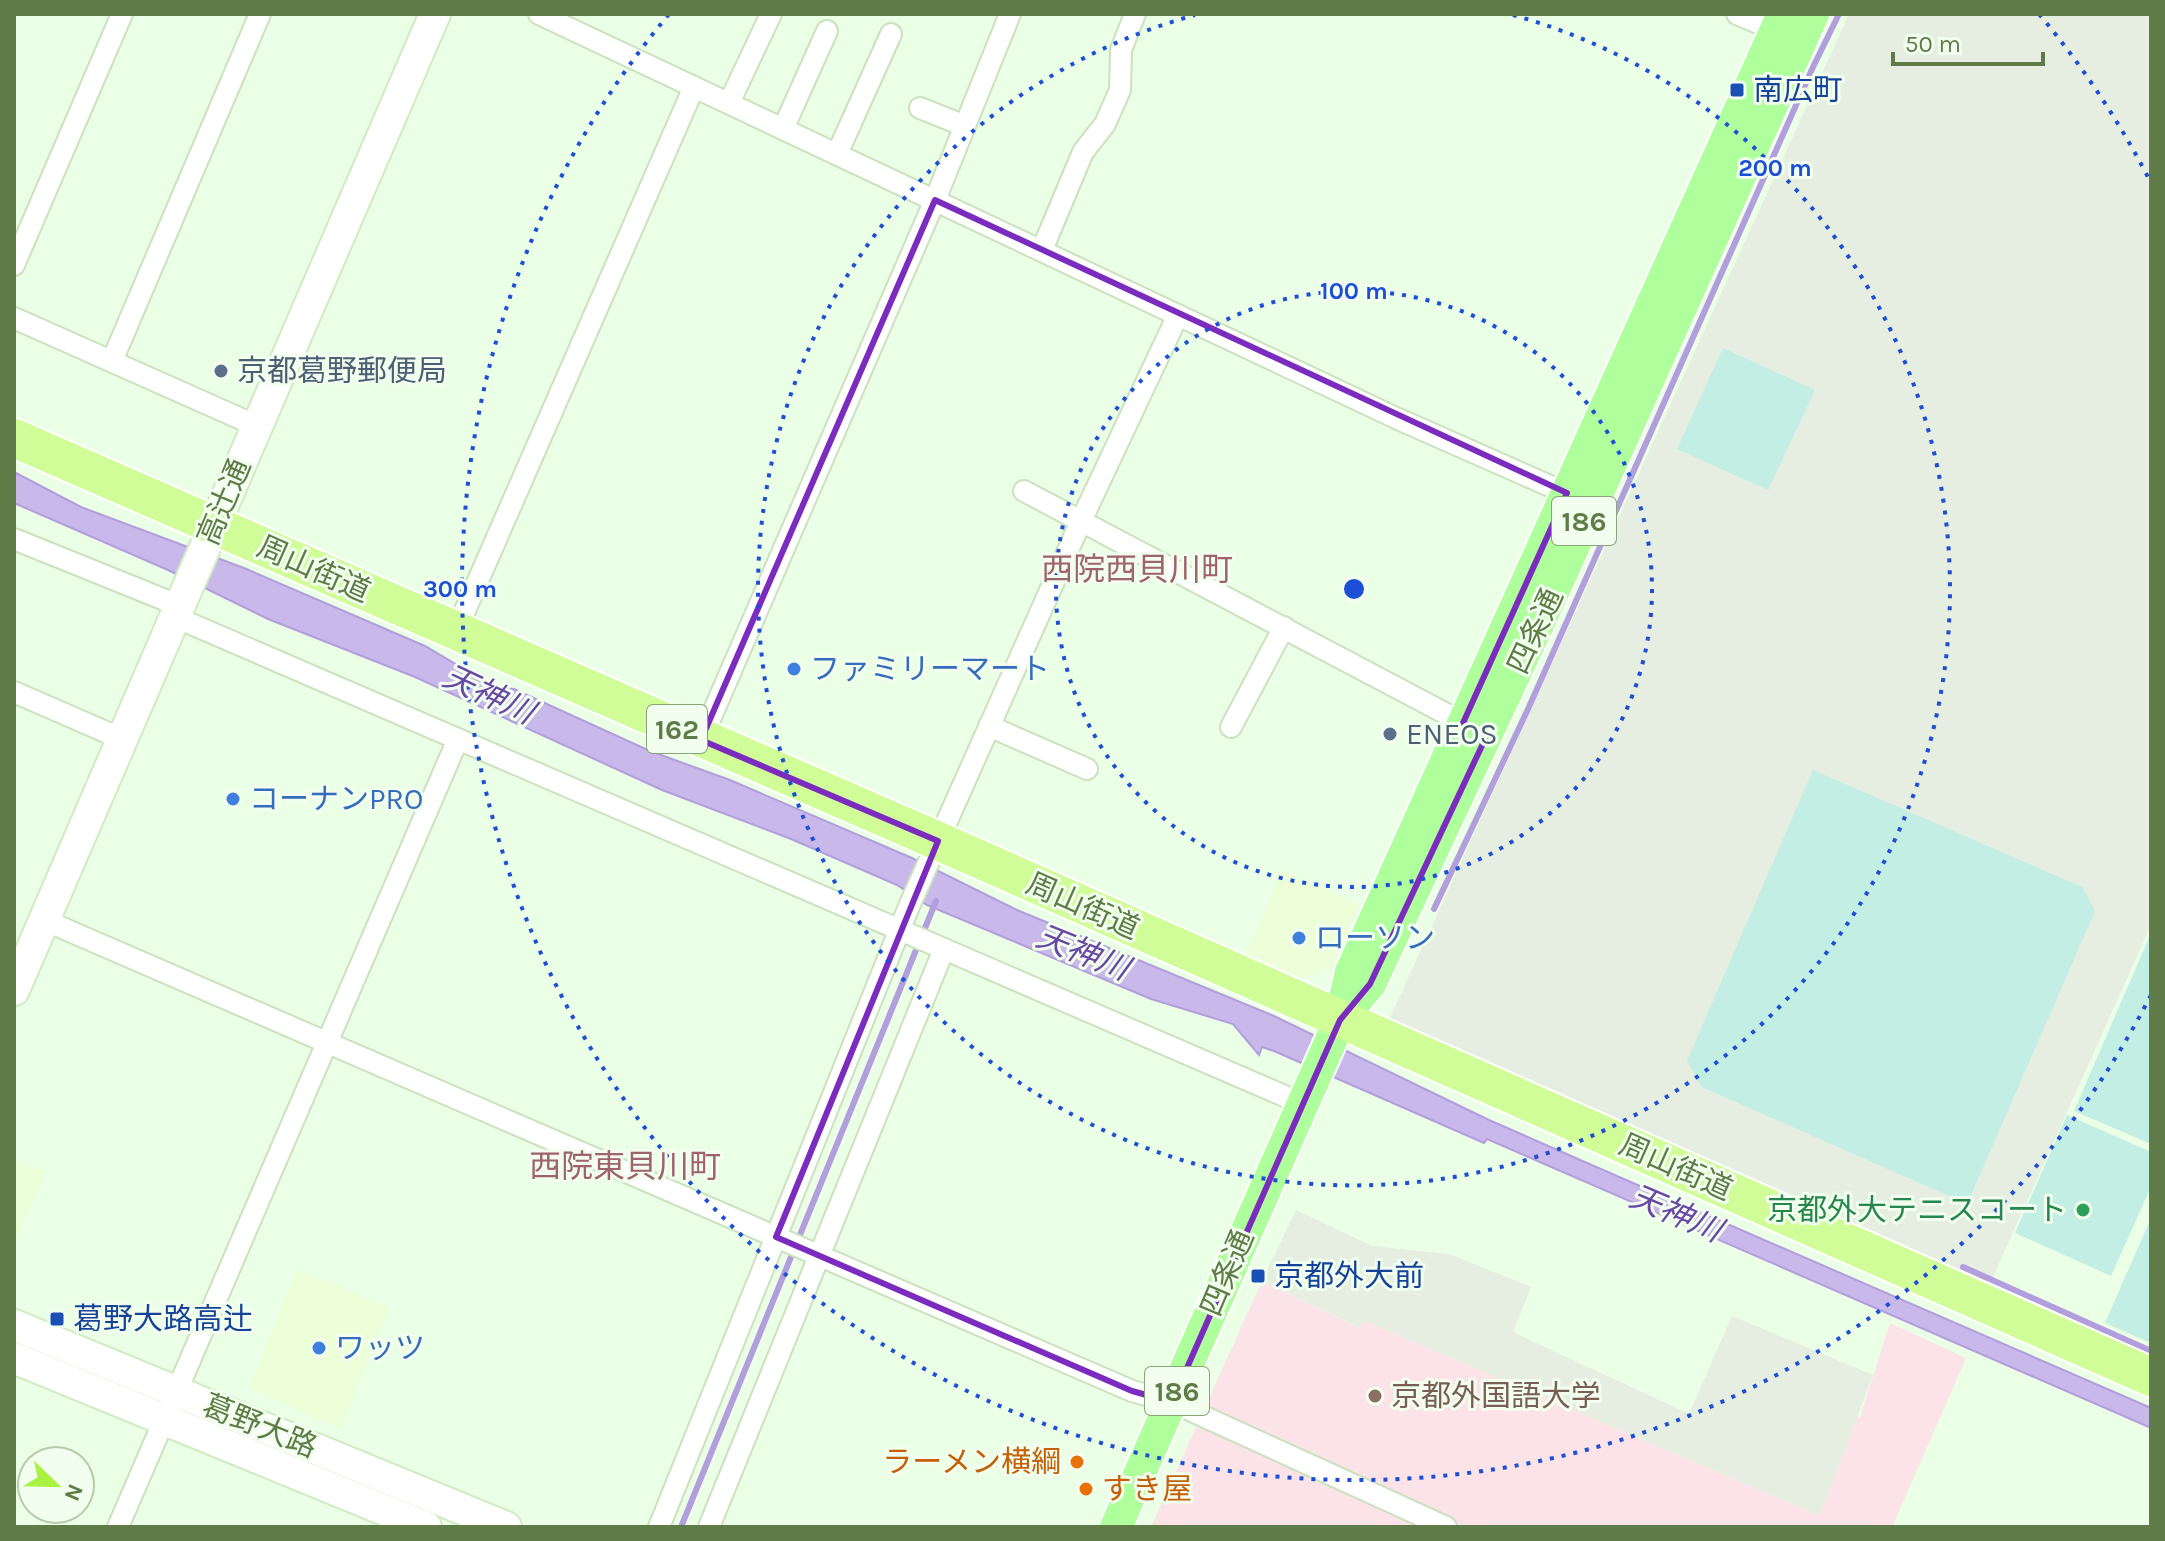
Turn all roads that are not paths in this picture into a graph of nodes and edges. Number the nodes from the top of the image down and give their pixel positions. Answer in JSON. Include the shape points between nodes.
{"nodes":[{"id":1,"x":122,"y":14,"type":"edge"},
{"id":2,"x":260,"y":14,"type":"edge"},
{"id":3,"x":435,"y":14,"type":"edge"},
{"id":4,"x":539,"y":14,"type":"edge"},
{"id":5,"x":771,"y":14,"type":"edge"},
{"id":6,"x":1010,"y":14,"type":"edge"},
{"id":7,"x":1135,"y":14,"type":"edge"},
{"id":8,"x":1737,"y":14,"type":"edge"},
{"id":9,"x":1793,"y":25,"type":"edge"},
{"id":10,"x":827,"y":31,"type":"dead end"},
{"id":11,"x":891,"y":34,"type":"dead end"},
{"id":12,"x":694,"y":87,"type":"junction"},
{"id":13,"x":729,"y":103,"type":"junction"},
{"id":14,"x":920,"y":108,"type":"dead end"},
{"id":15,"x":965,"y":126,"type":"junction"},
{"id":16,"x":783,"y":129,"type":"junction"},
{"id":17,"x":837,"y":154,"type":"junction"},
{"id":18,"x":935,"y":200,"type":"junction"},
{"id":19,"x":1042,"y":250,"type":"junction"},
{"id":20,"x":14,"y":265,"type":"edge"},
{"id":21,"x":1178,"y":315,"type":"junction"},
{"id":22,"x":14,"y":318,"type":"edge"},
{"id":23,"x":112,"y":361,"type":"junction"},
{"id":24,"x":257,"y":426,"type":"junction"},
{"id":25,"x":14,"y":438,"type":"edge"},
{"id":26,"x":1024,"y":491,"type":"dead end"},
{"id":27,"x":1579,"y":499,"type":"junction"},
{"id":28,"x":1081,"y":521,"type":"junction"},
{"id":29,"x":210,"y":536,"type":"junction"},
{"id":30,"x":14,"y":539,"type":"edge"},
{"id":31,"x":180,"y":604,"type":"junction"},
{"id":32,"x":1284,"y":627,"type":"junction"},
{"id":33,"x":456,"y":631,"type":"junction"},
{"id":34,"x":14,"y":692,"type":"edge"},
{"id":35,"x":989,"y":726,"type":"junction"},
{"id":36,"x":1231,"y":727,"type":"dead end"},
{"id":37,"x":1475,"y":729,"type":"junction"},
{"id":38,"x":122,"y":739,"type":"junction"},
{"id":39,"x":458,"y":739,"type":"junction"},
{"id":40,"x":701,"y":740,"type":"junction"},
{"id":41,"x":1087,"y":769,"type":"dead end"},
{"id":42,"x":933,"y":851,"type":"junction"},
{"id":43,"x":44,"y":920,"type":"junction"},
{"id":44,"x":904,"y":931,"type":"junction"},
{"id":45,"x":940,"y":947,"type":"junction"},
{"id":46,"x":14,"y":990,"type":"edge"},
{"id":47,"x":1336,"y":1029,"type":"junction"},
{"id":48,"x":327,"y":1042,"type":"junction"},
{"id":49,"x":1309,"y":1090,"type":"junction"},
{"id":50,"x":776,"y":1237,"type":"junction"},
{"id":51,"x":820,"y":1256,"type":"junction"},
{"id":52,"x":14,"y":1325,"type":"edge"},
{"id":53,"x":14,"y":1358,"type":"edge"},
{"id":54,"x":2151,"y":1377,"type":"edge"},
{"id":55,"x":176,"y":1392,"type":"junction"},
{"id":56,"x":1172,"y":1402,"type":"junction"},
{"id":57,"x":165,"y":1420,"type":"junction"},
{"id":58,"x":335,"y":1457,"type":"junction"},
{"id":59,"x":323,"y":1485,"type":"junction"},
{"id":60,"x":464,"y":1519,"type":"edge"},
{"id":61,"x":118,"y":1527,"type":"edge"},
{"id":62,"x":426,"y":1527,"type":"edge"},
{"id":63,"x":506,"y":1527,"type":"edge"},
{"id":64,"x":659,"y":1527,"type":"edge"},
{"id":65,"x":709,"y":1527,"type":"edge"},
{"id":66,"x":1116,"y":1527,"type":"edge"},
{"id":67,"x":1446,"y":1527,"type":"edge"}],
"edges":[{"from":1,"to":20,"type":"street"},
{"from":2,"to":23,"type":"street"},
{"from":3,"to":24,"type":"street","name":"高辻通"},
{"from":4,"to":12,"type":"street"},
{"from":5,"to":13,"type":"street"},
{"from":6,"to":15,"type":"street"},
{"from":7,"to":19,"type":"street","via":[[1121,50],[1120,90],[1105,124],[1083,152]]},
{"from":8,"to":9,"type":"street"},
{"from":9,"to":27,"type":"main road","name":"四条通","number":"186"},
{"from":10,"to":16,"type":"street"},
{"from":11,"to":17,"type":"street"},
{"from":12,"to":13,"type":"street"},
{"from":12,"to":33,"type":"street"},
{"from":13,"to":16,"type":"street"},
{"from":14,"to":15,"type":"street"},
{"from":15,"to":18,"type":"street"},
{"from":16,"to":17,"type":"street"},
{"from":17,"to":18,"type":"street"},
{"from":18,"to":19,"type":"street"},
{"from":18,"to":40,"type":"street"},
{"from":19,"to":21,"type":"street"},
{"from":21,"to":27,"type":"street"},
{"from":21,"to":28,"type":"street"},
{"from":22,"to":23,"type":"street"},
{"from":23,"to":24,"type":"street"},
{"from":24,"to":29,"type":"street","name":"高辻通"},
{"from":25,"to":29,"type":"highway","name":"周山街道","number":"162"},
{"from":26,"to":28,"type":"street"},
{"from":27,"to":37,"type":"main road","name":"四条通","number":"186"},
{"from":28,"to":32,"type":"street"},
{"from":28,"to":35,"type":"street"},
{"from":29,"to":31,"type":"street","name":"高辻通"},
{"from":29,"to":33,"type":"highway","name":"周山街道","number":"162"},
{"from":30,"to":31,"type":"street"},
{"from":31,"to":38,"type":"street","name":"高辻通"},
{"from":31,"to":39,"type":"street"},
{"from":32,"to":36,"type":"street"},
{"from":32,"to":37,"type":"street"},
{"from":33,"to":40,"type":"highway","name":"周山街道","number":"162"},
{"from":34,"to":38,"type":"street"},
{"from":35,"to":41,"type":"street"},
{"from":35,"to":42,"type":"street"},
{"from":37,"to":47,"type":"main road","name":"四条通","number":"186","via":[[1370,984]]},
{"from":38,"to":43,"type":"street","name":"高辻通"},
{"from":39,"to":44,"type":"street"},
{"from":39,"to":48,"type":"street"},
{"from":40,"to":42,"type":"highway","name":"周山街道","number":"162"},
{"from":42,"to":44,"type":"street"},
{"from":42,"to":47,"type":"highway","name":"周山街道","number":"162"},
{"from":43,"to":46,"type":"street","name":"高辻通"},
{"from":43,"to":48,"type":"street"},
{"from":44,"to":45,"type":"street"},
{"from":44,"to":50,"type":"street"},
{"from":45,"to":49,"type":"street"},
{"from":45,"to":51,"type":"street"},
{"from":47,"to":49,"type":"main road","name":"四条通","number":"186"},
{"from":47,"to":54,"type":"highway","name":"周山街道","number":"162"},
{"from":48,"to":50,"type":"street"},
{"from":48,"to":55,"type":"street"},
{"from":49,"to":56,"type":"main road","name":"四条通","number":"186"},
{"from":50,"to":51,"type":"street"},
{"from":50,"to":64,"type":"street"},
{"from":51,"to":56,"type":"street","via":[[1132,1391]]},
{"from":51,"to":65,"type":"street"},
{"from":52,"to":55,"type":"street","name":"葛野大路"},
{"from":53,"to":57,"type":"street","name":"葛野大路"},
{"from":55,"to":57,"type":"street"},
{"from":55,"to":58,"type":"street","name":"葛野大路"},
{"from":56,"to":66,"type":"main road","name":"四条通","number":"186"},
{"from":56,"to":67,"type":"street"},
{"from":57,"to":59,"type":"street","name":"葛野大路"},
{"from":57,"to":61,"type":"street"},
{"from":58,"to":59,"type":"street"},
{"from":58,"to":60,"type":"street","name":"葛野大路"},
{"from":59,"to":62,"type":"street","name":"葛野大路"},
{"from":60,"to":63,"type":"street","name":"葛野大路"}]}
